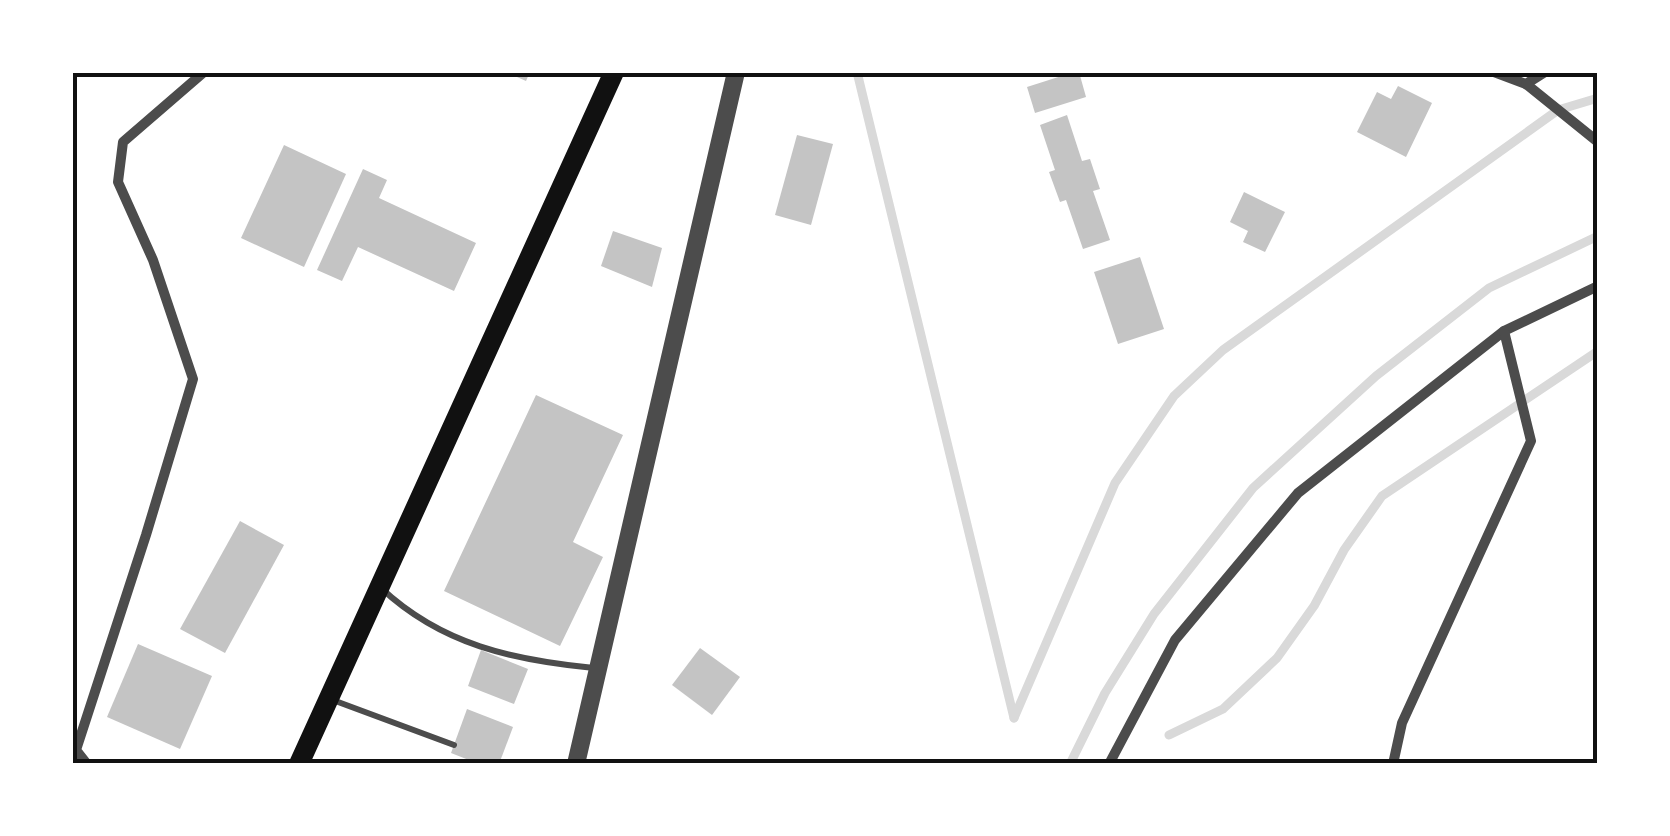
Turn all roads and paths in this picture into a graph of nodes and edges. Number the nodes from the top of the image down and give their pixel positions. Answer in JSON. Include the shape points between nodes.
{"nodes":[{"id":1,"x":204,"y":72,"type":"edge"},
{"id":2,"x":614,"y":72,"type":"edge"},
{"id":3,"x":736,"y":72,"type":"edge"},
{"id":4,"x":1494,"y":72,"type":"edge"},
{"id":5,"x":1545,"y":72,"type":"edge"},
{"id":6,"x":1526,"y":84,"type":"junction"},
{"id":7,"x":1593,"y":138,"type":"edge"},
{"id":8,"x":1598,"y":286,"type":"edge"},
{"id":9,"x":1504,"y":331,"type":"junction"},
{"id":10,"x":380,"y":587,"type":"junction"},
{"id":11,"x":598,"y":668,"type":"junction"},
{"id":12,"x":329,"y":698,"type":"junction"},
{"id":13,"x":454,"y":745,"type":"dead end"},
{"id":14,"x":87,"y":764,"type":"edge"},
{"id":15,"x":299,"y":764,"type":"edge"},
{"id":16,"x":576,"y":764,"type":"edge"},
{"id":17,"x":1109,"y":764,"type":"edge"},
{"id":18,"x":1393,"y":764,"type":"edge"}],
"edges":[{"from":1,"to":14,"type":"street","via":[[123,142],[118,182],[154,260],[192,379],[76,750]]},
{"from":2,"to":10,"type":"main road"},
{"from":3,"to":11,"type":"street"},
{"from":4,"to":6,"type":"street"},
{"from":5,"to":6,"type":"street"},
{"from":6,"to":7,"type":"street"},
{"from":8,"to":9,"type":"street"},
{"from":9,"to":17,"type":"street","via":[[1298,493],[1175,640]]},
{"from":9,"to":18,"type":"street","via":[[1532,441],[1402,723]]},
{"from":10,"to":11,"type":"lane","via":[[440,632],[531,662]]},
{"from":10,"to":12,"type":"main road"},
{"from":11,"to":16,"type":"street"},
{"from":12,"to":13,"type":"lane"},
{"from":12,"to":15,"type":"main road"}]}
